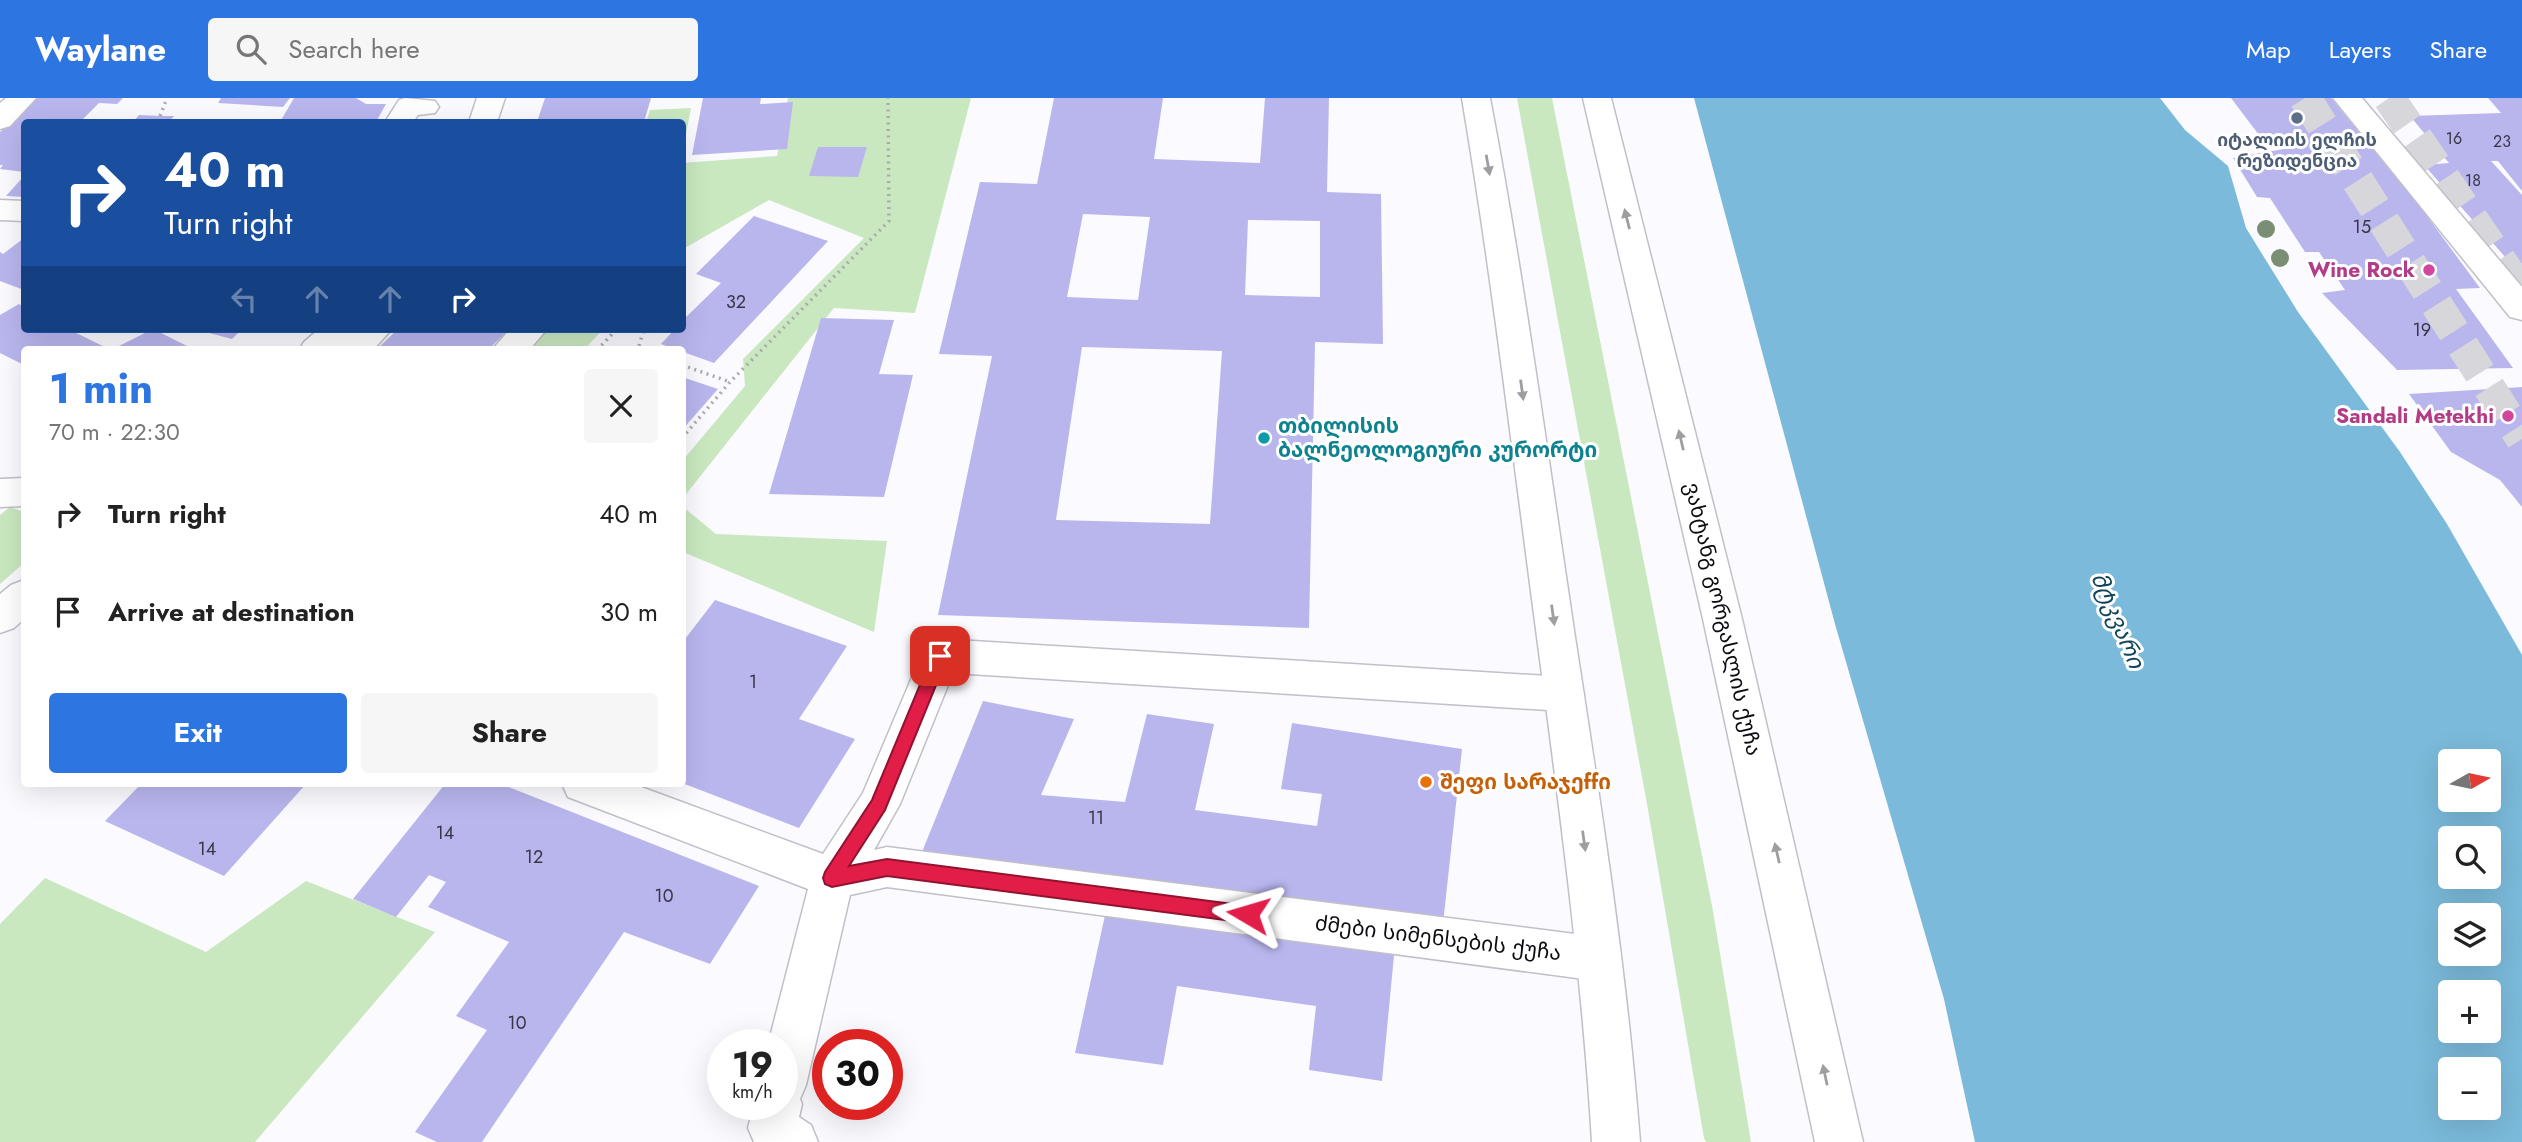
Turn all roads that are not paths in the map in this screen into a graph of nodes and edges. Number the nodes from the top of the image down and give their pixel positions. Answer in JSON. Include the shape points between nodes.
{"nodes":[{"id":1,"x":22,"y":98,"type":"edge"},
{"id":2,"x":491,"y":98,"type":"edge"},
{"id":3,"x":1476,"y":98,"type":"edge"},
{"id":4,"x":1597,"y":98,"type":"edge"},
{"id":5,"x":2347,"y":98,"type":"edge"},
{"id":6,"x":484,"y":119,"type":"edge"},
{"id":7,"x":0,"y":120,"type":"edge"},
{"id":8,"x":0,"y":210,"type":"edge"},
{"id":9,"x":21,"y":211,"type":"edge"},
{"id":10,"x":2522,"y":309,"type":"edge"},
{"id":11,"x":336,"y":333,"type":"edge"},
{"id":12,"x":371,"y":333,"type":"edge"},
{"id":13,"x":526,"y":333,"type":"edge"},
{"id":14,"x":321,"y":346,"type":"edge"},
{"id":15,"x":356,"y":346,"type":"edge"},
{"id":16,"x":513,"y":346,"type":"edge"},
{"id":17,"x":21,"y":492,"type":"edge"},
{"id":18,"x":0,"y":493,"type":"edge"},
{"id":19,"x":21,"y":599,"type":"edge"},
{"id":20,"x":0,"y":617,"type":"edge"},
{"id":21,"x":1564,"y":694,"type":"junction"},
{"id":22,"x":591,"y":787,"type":"edge"},
{"id":23,"x":832,"y":878,"type":"junction"},
{"id":24,"x":1599,"y":959,"type":"junction"},
{"id":25,"x":796,"y":1029,"type":"edge"},
{"id":26,"x":774,"y":1120,"type":"edge"},
{"id":27,"x":794,"y":1142,"type":"edge"},
{"id":28,"x":1616,"y":1142,"type":"edge"},
{"id":29,"x":1839,"y":1142,"type":"edge"}],
"edges":[{"from":1,"to":7,"type":"main road"},
{"from":2,"to":6,"type":"main road"},
{"from":3,"to":21,"type":"main road","one_way":true,"via":[[1497,215]]},
{"from":29,"to":4,"type":"main road","name":"ვახტანგ გორგასლის ქუჩა","one_way":true,"via":[[1778,855]]},
{"from":5,"to":10,"type":"main road"},
{"from":8,"to":9,"type":"main road"},
{"from":11,"to":14,"type":"main road"},
{"from":12,"to":15,"type":"main road"},
{"from":13,"to":16,"type":"main road"},
{"from":17,"to":18,"type":"main road"},
{"from":19,"to":20,"type":"main road"},
{"from":21,"to":23,"type":"main road","via":[[940,656],[879,804]]},
{"from":21,"to":24,"type":"main road","one_way":true},
{"from":22,"to":23,"type":"main road"},
{"from":23,"to":24,"type":"main road","name":"ძმები სიმენსების ქუჩა","via":[[887,867]]},
{"from":23,"to":25,"type":"main road"},
{"from":24,"to":28,"type":"main road"},
{"from":26,"to":27,"type":"main road","via":[[772,1128]]}]}
